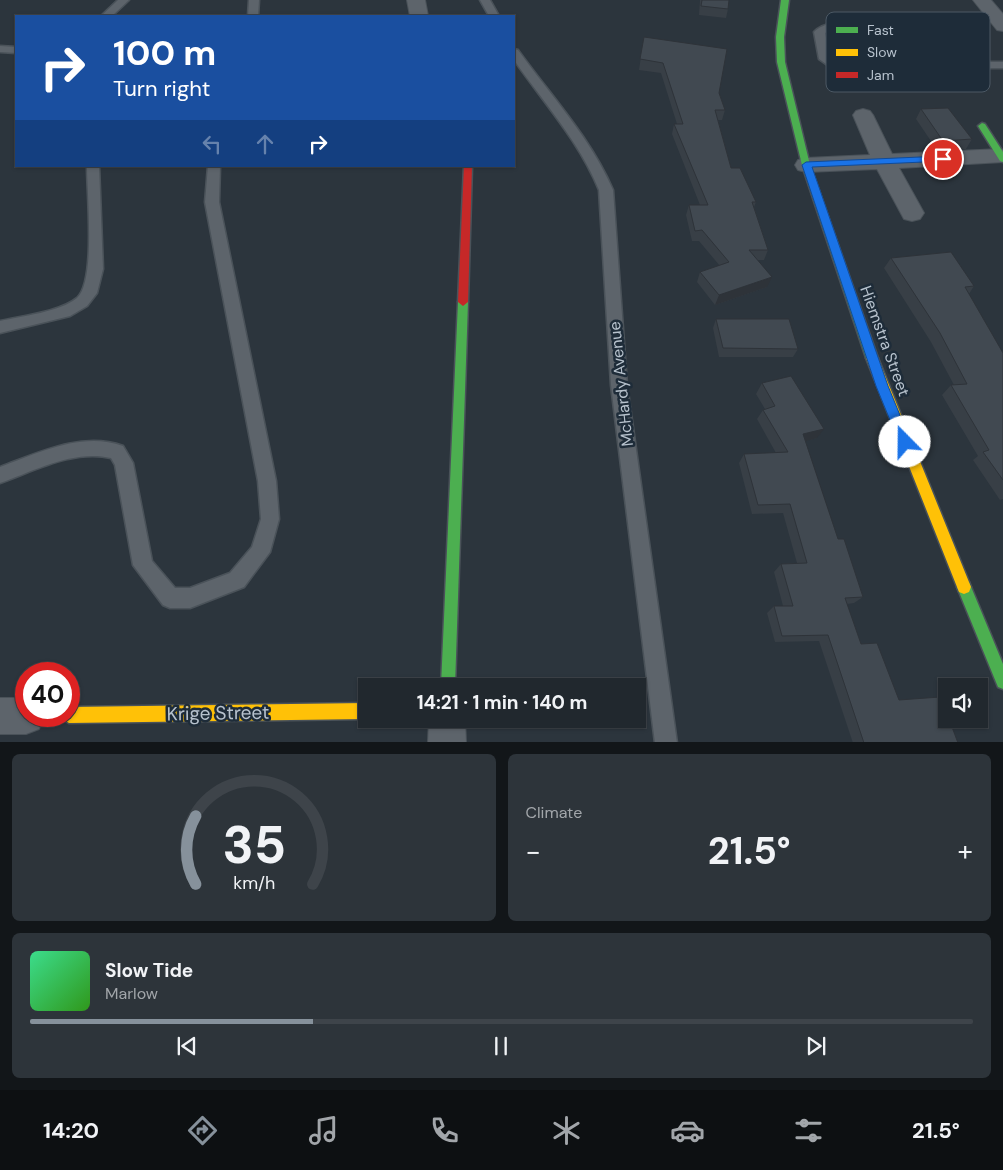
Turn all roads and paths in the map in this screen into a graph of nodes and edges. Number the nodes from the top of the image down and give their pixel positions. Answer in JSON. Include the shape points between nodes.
{"nodes":[{"id":1,"x":124,"y":0,"type":"edge"},
{"id":2,"x":254,"y":0,"type":"edge"},
{"id":3,"x":416,"y":0,"type":"edge"},
{"id":4,"x":486,"y":0,"type":"edge"},
{"id":5,"x":785,"y":0,"type":"edge"},
{"id":6,"x":982,"y":0,"type":"edge"},
{"id":7,"x":107,"y":15,"type":"edge"},
{"id":8,"x":253,"y":15,"type":"edge"},
{"id":9,"x":419,"y":15,"type":"edge"},
{"id":10,"x":494,"y":15,"type":"edge"},
{"id":11,"x":1003,"y":26,"type":"edge"},
{"id":12,"x":826,"y":28,"type":"edge"},
{"id":13,"x":0,"y":49,"type":"edge"},
{"id":14,"x":15,"y":50,"type":"edge"},
{"id":15,"x":515,"y":53,"type":"edge"},
{"id":16,"x":826,"y":59,"type":"edge"},
{"id":17,"x":990,"y":64,"type":"edge"},
{"id":18,"x":1003,"y":65,"type":"edge"},
{"id":19,"x":863,"y":115,"type":"dead end"},
{"id":20,"x":982,"y":126,"type":"dead end"},
{"id":21,"x":1002,"y":157,"type":"edge"},
{"id":22,"x":884,"y":162,"type":"junction"},
{"id":23,"x":806,"y":165,"type":"junction"},
{"id":24,"x":93,"y":167,"type":"edge"},
{"id":25,"x":214,"y":167,"type":"edge"},
{"id":26,"x":468,"y":167,"type":"edge"},
{"id":27,"x":912,"y":213,"type":"dead end"},
{"id":28,"x":0,"y":327,"type":"edge"},
{"id":29,"x":0,"y":475,"type":"edge"},
{"id":30,"x":448,"y":678,"type":"edge"},
{"id":31,"x":1003,"y":682,"type":"edge"},
{"id":32,"x":358,"y":711,"type":"edge"},
{"id":33,"x":0,"y":716,"type":"edge"},
{"id":34,"x":15,"y":716,"type":"edge"},
{"id":35,"x":80,"y":716,"type":"edge"},
{"id":36,"x":447,"y":728,"type":"edge"},
{"id":37,"x":447,"y":742,"type":"edge"},
{"id":38,"x":666,"y":742,"type":"edge"}],
"edges":[{"from":1,"to":7,"type":"lane"},
{"from":2,"to":8,"type":"lane"},
{"from":3,"to":9,"type":"street"},
{"from":4,"to":10,"type":"lane"},
{"from":5,"to":23,"type":"street","name":"Hiemstra Street","via":[[780,37],[781,62]]},
{"from":6,"to":11,"type":"street"},
{"from":12,"to":16,"type":"lane","via":[[819,32]]},
{"from":13,"to":14,"type":"lane"},
{"from":15,"to":38,"type":"lane","name":"McHardy Avenue","via":[[585,145],[606,190],[619,385]]},
{"from":17,"to":18,"type":"lane"},
{"from":19,"to":22,"type":"street"},
{"from":20,"to":21,"type":"street"},
{"from":21,"to":22,"type":"street"},
{"from":22,"to":23,"type":"street"},
{"from":22,"to":27,"type":"street"},
{"from":23,"to":31,"type":"street","name":"Hiemstra Street","via":[[882,386]]},
{"from":24,"to":28,"type":"lane","via":[[96,269],[92,289],[82,302],[65,312]]},
{"from":25,"to":29,"type":"lane","via":[[212,202],[267,482],[270,519],[260,552],[237,580],[190,598],[170,598],[143,565],[124,463],[117,451],[106,447],[87,448]]},
{"from":26,"to":30,"type":"street"},
{"from":32,"to":35,"type":"street","name":"Krige Street"},
{"from":33,"to":34,"type":"street"},
{"from":36,"to":37,"type":"street"}]}
